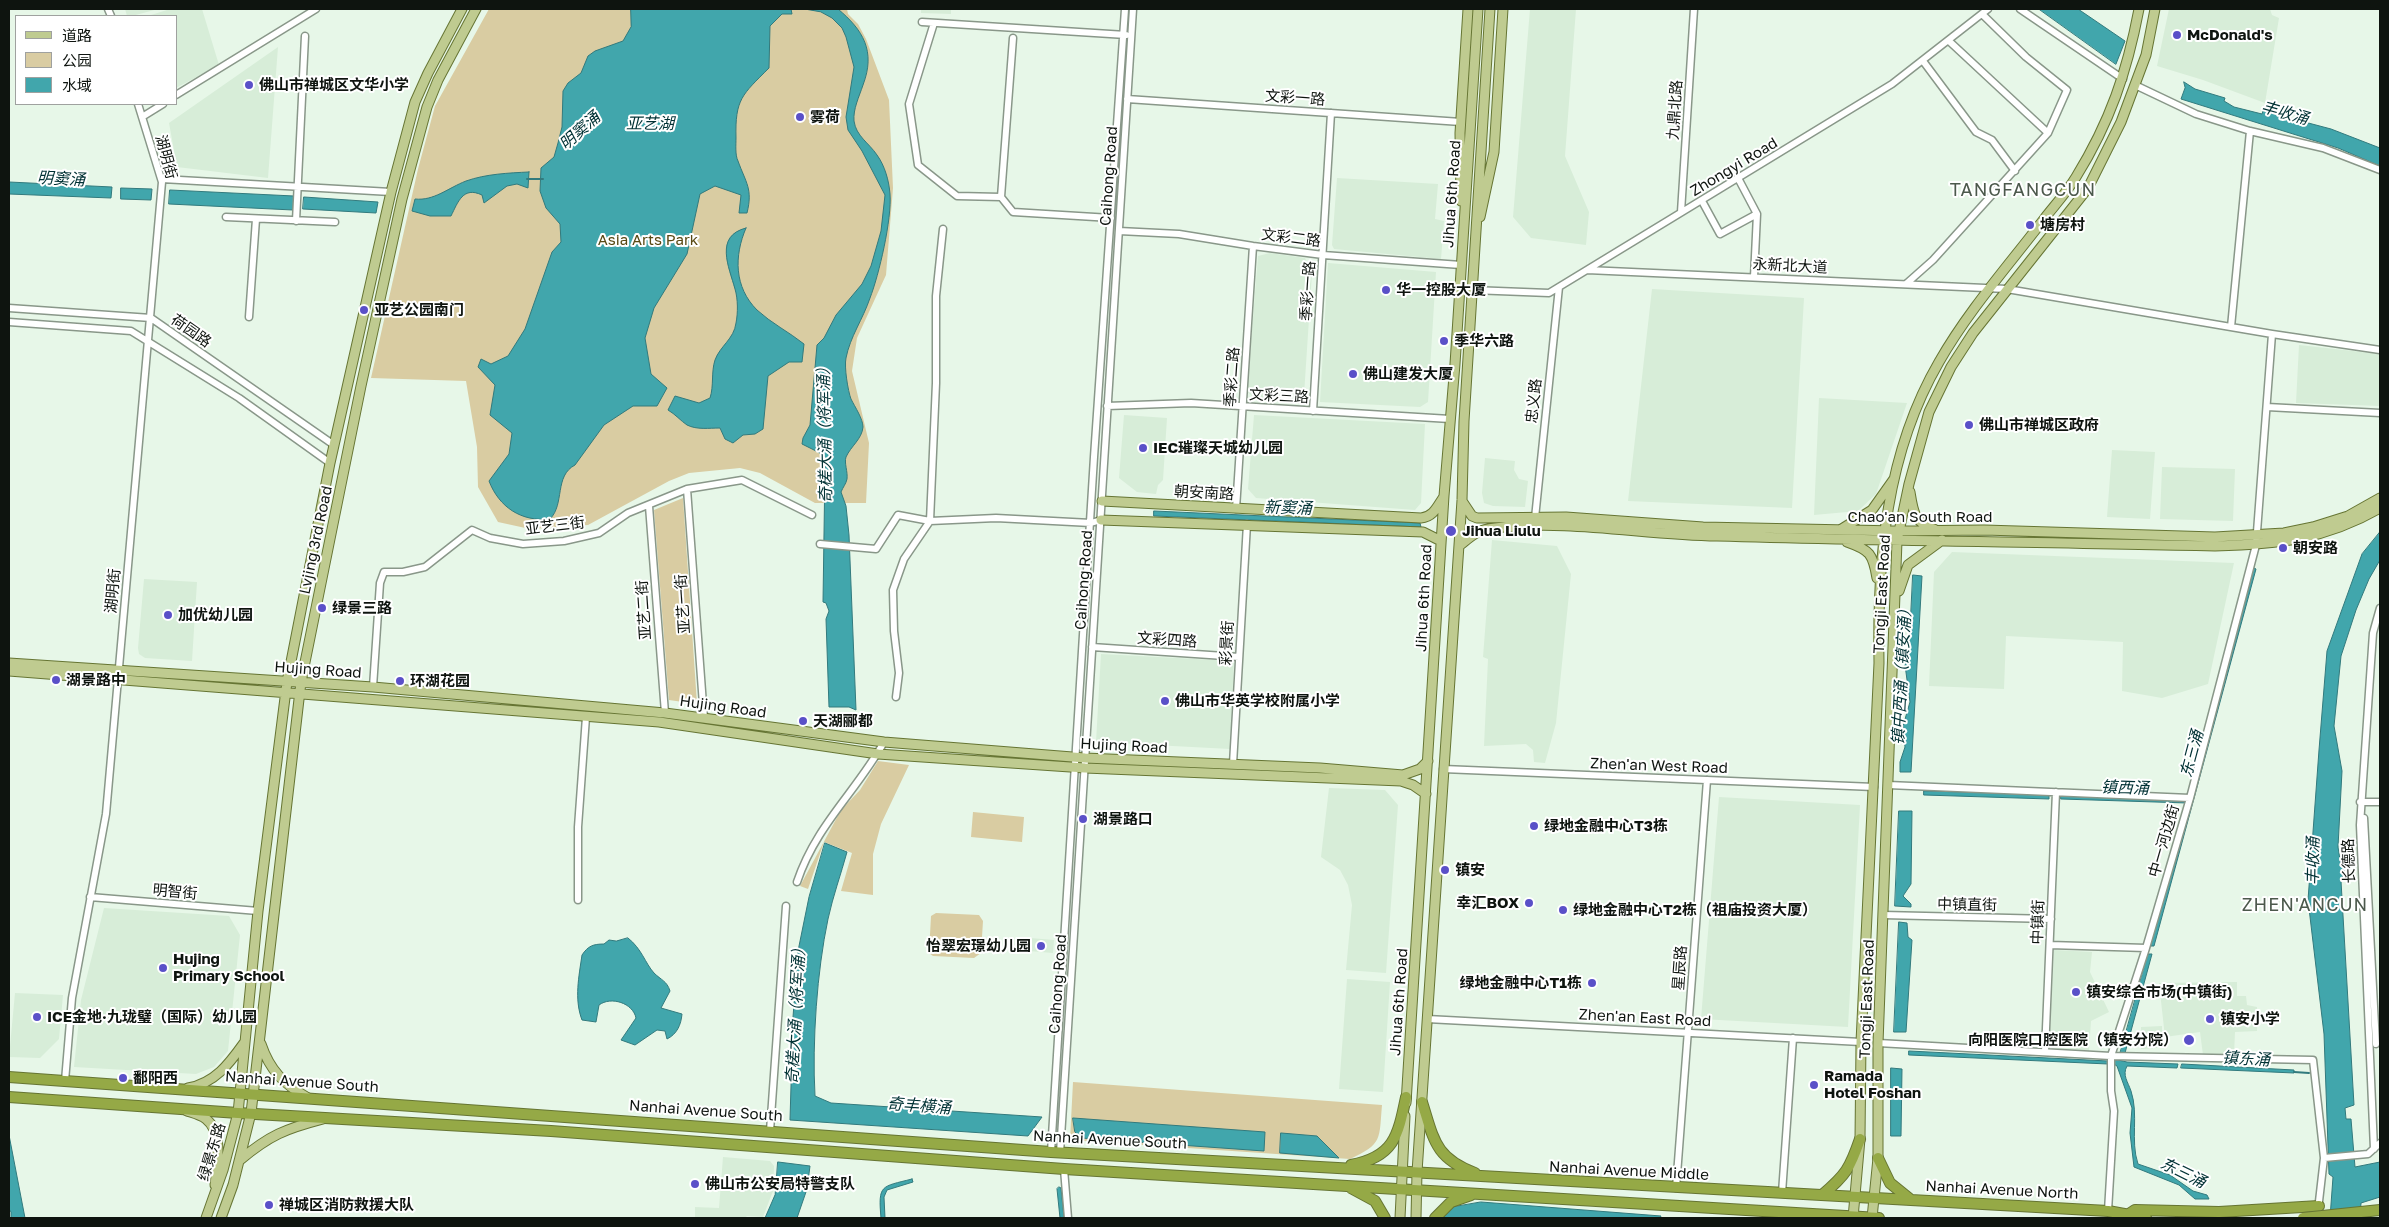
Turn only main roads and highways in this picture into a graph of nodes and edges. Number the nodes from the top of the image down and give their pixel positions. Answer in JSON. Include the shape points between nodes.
{"nodes":[{"id":1,"x":462,"y":9,"type":"edge"},
{"id":2,"x":476,"y":9,"type":"edge"},
{"id":3,"x":1468,"y":9,"type":"edge"},
{"id":4,"x":1478,"y":9,"type":"edge"},
{"id":5,"x":1490,"y":9,"type":"edge"},
{"id":6,"x":1503,"y":9,"type":"edge"},
{"id":7,"x":2139,"y":9,"type":"edge"},
{"id":8,"x":2155,"y":9,"type":"edge"},
{"id":9,"x":1464,"y":234,"type":"junction"},
{"id":10,"x":1475,"y":234,"type":"junction"},
{"id":11,"x":1894,"y":478,"type":"junction"},
{"id":12,"x":1909,"y":484,"type":"junction"},
{"id":13,"x":1444,"y":496,"type":"junction"},
{"id":14,"x":2380,"y":498,"type":"edge"},
{"id":15,"x":1462,"y":500,"type":"junction"},
{"id":16,"x":1102,"y":501,"type":"road end"},
{"id":17,"x":1157,"y":504,"type":"junction"},
{"id":18,"x":2380,"y":508,"type":"edge"},
{"id":19,"x":1421,"y":518,"type":"junction"},
{"id":20,"x":1101,"y":520,"type":"road end"},
{"id":21,"x":1159,"y":521,"type":"junction"},
{"id":22,"x":1418,"y":531,"type":"junction"},
{"id":23,"x":1840,"y":535,"type":"junction"},
{"id":24,"x":1883,"y":536,"type":"junction"},
{"id":25,"x":1898,"y":536,"type":"junction"},
{"id":26,"x":1942,"y":536,"type":"junction"},
{"id":27,"x":2257,"y":540,"type":"junction"},
{"id":28,"x":1441,"y":541,"type":"junction"},
{"id":29,"x":1459,"y":546,"type":"junction"},
{"id":30,"x":1879,"y":593,"type":"junction"},
{"id":31,"x":1894,"y":608,"type":"junction"},
{"id":32,"x":9,"y":663,"type":"edge"},
{"id":33,"x":9,"y":671,"type":"edge"},
{"id":34,"x":118,"y":674,"type":"junction"},
{"id":35,"x":287,"y":682,"type":"junction"},
{"id":36,"x":301,"y":682,"type":"junction"},
{"id":37,"x":286,"y":693,"type":"junction"},
{"id":38,"x":300,"y":694,"type":"junction"},
{"id":39,"x":1428,"y":760,"type":"junction"},
{"id":40,"x":1426,"y":794,"type":"junction"},
{"id":41,"x":246,"y":1040,"type":"junction"},
{"id":42,"x":260,"y":1041,"type":"junction"},
{"id":43,"x":9,"y":1077,"type":"edge"},
{"id":44,"x":180,"y":1089,"type":"junction"},
{"id":45,"x":240,"y":1093,"type":"junction"},
{"id":46,"x":254,"y":1094,"type":"junction"},
{"id":47,"x":9,"y":1097,"type":"edge"},
{"id":48,"x":1406,"y":1097,"type":"junction"},
{"id":49,"x":308,"y":1098,"type":"junction"},
{"id":50,"x":1422,"y":1102,"type":"junction"},
{"id":51,"x":182,"y":1109,"type":"junction"},
{"id":52,"x":238,"y":1113,"type":"junction"},
{"id":53,"x":251,"y":1113,"type":"junction"},
{"id":54,"x":328,"y":1118,"type":"junction"},
{"id":55,"x":1860,"y":1139,"type":"junction"},
{"id":56,"x":1878,"y":1158,"type":"junction"},
{"id":57,"x":240,"y":1160,"type":"junction"},
{"id":58,"x":1336,"y":1167,"type":"junction"},
{"id":59,"x":1401,"y":1171,"type":"junction"},
{"id":60,"x":1417,"y":1172,"type":"junction"},
{"id":61,"x":1485,"y":1176,"type":"junction"},
{"id":62,"x":1563,"y":1182,"type":"junction"},
{"id":63,"x":1343,"y":1185,"type":"junction"},
{"id":64,"x":1400,"y":1189,"type":"junction"},
{"id":65,"x":1416,"y":1190,"type":"junction"},
{"id":66,"x":1483,"y":1193,"type":"junction"},
{"id":67,"x":214,"y":1194,"type":"junction"},
{"id":68,"x":1822,"y":1195,"type":"junction"},
{"id":69,"x":1855,"y":1196,"type":"junction"},
{"id":70,"x":1558,"y":1198,"type":"junction"},
{"id":71,"x":1874,"y":1198,"type":"junction"},
{"id":72,"x":1912,"y":1200,"type":"junction"},
{"id":73,"x":2319,"y":1206,"type":"road end"},
{"id":74,"x":2380,"y":1210,"type":"edge"},
{"id":75,"x":2128,"y":1215,"type":"junction"},
{"id":76,"x":1820,"y":1216,"type":"edge"},
{"id":77,"x":206,"y":1218,"type":"edge"},
{"id":78,"x":221,"y":1218,"type":"edge"},
{"id":79,"x":1385,"y":1218,"type":"edge"},
{"id":80,"x":1400,"y":1218,"type":"edge"},
{"id":81,"x":1416,"y":1218,"type":"edge"},
{"id":82,"x":1435,"y":1218,"type":"edge"},
{"id":83,"x":1853,"y":1218,"type":"edge"},
{"id":84,"x":1872,"y":1218,"type":"edge"},
{"id":85,"x":1879,"y":1218,"type":"edge"},
{"id":86,"x":2146,"y":1218,"type":"edge"},
{"id":87,"x":2303,"y":1218,"type":"edge"}],
"edges":[{"from":1,"to":35,"type":"main road","name":"Lvjing 3rd Road","via":[[415,102],[391,192],[330,462]]},
{"from":2,"to":36,"type":"main road","name":"Lvjing 3rd Road","via":[[427,107],[402,199]]},
{"from":3,"to":9,"type":"main road","via":[[1460,175]]},
{"from":4,"to":9,"type":"main road","name":"Jihua 6th Road"},
{"from":5,"to":10,"type":"main road","name":"Jihua 6th Road"},
{"from":6,"to":10,"type":"main road","via":[[1494,152]]},
{"from":7,"to":11,"type":"main road","name":"Tongji East Road","via":[[2131,55],[2109,116],[2075,178],[1990,288],[1938,363],[1916,408]]},
{"from":8,"to":12,"type":"main road","name":"Tongji East Road","via":[[2146,55],[2135,85],[2121,122],[2088,188],[2007,289],[1951,368],[1929,412]]},
{"from":9,"to":13,"type":"main road","name":"Jihua 6th Road"},
{"from":10,"to":15,"type":"main road","name":"Jihua 6th Road"},
{"from":11,"to":23,"type":"main road","via":[[1872,510]]},
{"from":11,"to":24,"type":"main road","name":"Tongji East Road"},
{"from":12,"to":25,"type":"main road","name":"Tongji East Road"},
{"from":12,"to":26,"type":"main road","via":[[1913,513],[1919,522]]},
{"from":13,"to":19,"type":"main road","via":[[1428,517]]},
{"from":13,"to":28,"type":"main road","name":"Jihua 6th Road"},
{"from":14,"to":27,"type":"main road","name":"Chao'an South Road","via":[[2348,516]]},
{"from":15,"to":23,"type":"main road","name":"Chao'an South Road","via":[[1472,516],[1478,518],[1566,517]]},
{"from":15,"to":29,"type":"main road","name":"Jihua 6th Road"},
{"from":16,"to":17,"type":"main road","name":"朝安南路"},
{"from":17,"to":19,"type":"main road","name":"朝安南路"},
{"from":17,"to":21,"type":"main road","via":[[1149,514]]},
{"from":18,"to":27,"type":"main road","name":"Chao'an South Road","via":[[2353,524],[2315,536]]},
{"from":19,"to":22,"type":"main road","via":[[1428,521],[1429,526]]},
{"from":20,"to":21,"type":"main road","name":"朝安南路"},
{"from":21,"to":22,"type":"main road","name":"朝安南路"},
{"from":22,"to":28,"type":"main road","name":"朝安南路"},
{"from":23,"to":24,"type":"main road","name":"Chao'an South Road"},
{"from":23,"to":29,"type":"main road","name":"Chao'an South Road","via":[[1702,536],[1556,527],[1497,528],[1472,533]]},
{"from":23,"to":30,"type":"main road","via":[[1870,554]]},
{"from":24,"to":25,"type":"main road","name":"Chao'an South Road"},
{"from":24,"to":30,"type":"main road","name":"Tongji East Road"},
{"from":25,"to":26,"type":"main road","name":"Chao'an South Road"},
{"from":25,"to":31,"type":"main road","name":"Tongji East Road"},
{"from":26,"to":27,"type":"main road","name":"Chao'an South Road","via":[[1984,530]]},
{"from":26,"to":31,"type":"main road","via":[[1908,565]]},
{"from":28,"to":39,"type":"main road","name":"Jihua 6th Road"},
{"from":29,"to":50,"type":"main road","name":"Jihua 6th Road"},
{"from":30,"to":55,"type":"main road","name":"Tongji East Road"},
{"from":31,"to":56,"type":"main road","name":"Tongji East Road","via":[[1878,1043]]},
{"from":32,"to":34,"type":"main road","name":"Hujing Road"},
{"from":33,"to":34,"type":"main road","name":"Hujing Road"},
{"from":34,"to":35,"type":"main road","name":"Hujing Road"},
{"from":34,"to":37,"type":"main road","name":"Hujing Road"},
{"from":35,"to":36,"type":"main road","name":"Hujing Road"},
{"from":35,"to":37,"type":"main road","name":"Lvjing 3rd Road"},
{"from":36,"to":38,"type":"main road","name":"Lvjing 3rd Road"},
{"from":36,"to":39,"type":"main road","name":"Hujing Road","via":[[665,713],[884,742],[1081,758],[1320,768],[1403,775],[1420,769]]},
{"from":37,"to":38,"type":"main road","name":"Hujing Road"},
{"from":37,"to":41,"type":"main road","name":"Lvjing 3rd Road","via":[[258,911]]},
{"from":38,"to":40,"type":"main road","name":"Hujing Road","via":[[659,722],[878,754],[1080,768],[1401,781]]},
{"from":38,"to":42,"type":"main road","name":"Lvjing 3rd Road"},
{"from":39,"to":40,"type":"main road","name":"Jihua 6th Road"},
{"from":40,"to":48,"type":"main road","name":"Jihua 6th Road"},
{"from":41,"to":44,"type":"main road","via":[[230,1063],[215,1077],[202,1085]]},
{"from":41,"to":45,"type":"main road","name":"Lvjing 3rd Road"},
{"from":42,"to":46,"type":"main road","name":"Lvjing 3rd Road"},
{"from":42,"to":49,"type":"main road","via":[[276,1076]]},
{"from":43,"to":44,"type":"highway","name":"Nanhai Avenue South"},
{"from":44,"to":45,"type":"highway","name":"Nanhai Avenue South"},
{"from":45,"to":46,"type":"highway","name":"Nanhai Avenue South"},
{"from":45,"to":52,"type":"main road","name":"绿景东路"},
{"from":46,"to":49,"type":"highway","name":"Nanhai Avenue South"},
{"from":46,"to":53,"type":"main road","name":"绿景东路"},
{"from":47,"to":51,"type":"highway","name":"Nanhai Avenue South"},
{"from":48,"to":58,"type":"highway","via":[[1399,1133],[1381,1154],[1362,1163]]},
{"from":48,"to":59,"type":"main road","name":"Jihua 6th Road"},
{"from":49,"to":58,"type":"highway","name":"Nanhai Avenue South","via":[[1055,1153]]},
{"from":50,"to":60,"type":"main road","name":"Jihua 6th Road"},
{"from":50,"to":61,"type":"highway","via":[[1438,1149],[1462,1168]]},
{"from":51,"to":52,"type":"highway","name":"Nanhai Avenue South"},
{"from":51,"to":67,"type":"main road","via":[[206,1119],[216,1133],[218,1155]]},
{"from":52,"to":53,"type":"highway","name":"Nanhai Avenue South"},
{"from":52,"to":67,"type":"main road","name":"绿景东路"},
{"from":53,"to":54,"type":"highway","name":"Nanhai Avenue South"},
{"from":53,"to":57,"type":"main road","name":"绿景东路"},
{"from":54,"to":57,"type":"main road","via":[[288,1128],[265,1140]]},
{"from":54,"to":63,"type":"highway","name":"Nanhai Avenue South","via":[[551,1130],[1064,1169]]},
{"from":55,"to":68,"type":"highway","via":[[1850,1167]]},
{"from":55,"to":69,"type":"main road","name":"Tongji East Road"},
{"from":56,"to":71,"type":"main road","name":"Tongji East Road"},
{"from":56,"to":72,"type":"highway","via":[[1890,1183]]},
{"from":57,"to":78,"type":"main road","name":"绿景东路"},
{"from":58,"to":59,"type":"highway","name":"Nanhai Avenue South"},
{"from":59,"to":60,"type":"highway","name":"Nanhai Avenue Middle"},
{"from":59,"to":64,"type":"main road","name":"Jihua 6th Road"},
{"from":60,"to":61,"type":"highway","name":"Nanhai Avenue Middle"},
{"from":60,"to":65,"type":"main road","name":"Jihua 6th Road"},
{"from":61,"to":62,"type":"highway","name":"Nanhai Avenue Middle"},
{"from":62,"to":68,"type":"highway","name":"Nanhai Avenue Middle"},
{"from":62,"to":70,"type":"highway"},
{"from":63,"to":64,"type":"highway","name":"Nanhai Avenue South"},
{"from":63,"to":79,"type":"highway","via":[[1375,1201]]},
{"from":64,"to":65,"type":"highway","name":"Nanhai Avenue Middle"},
{"from":64,"to":80,"type":"main road","name":"Jihua 6th Road"},
{"from":65,"to":66,"type":"highway","name":"Nanhai Avenue Middle"},
{"from":65,"to":81,"type":"main road","name":"Jihua 6th Road"},
{"from":66,"to":70,"type":"highway","name":"Nanhai Avenue Middle"},
{"from":66,"to":82,"type":"highway","via":[[1451,1202]]},
{"from":67,"to":77,"type":"main road","name":"绿景东路"},
{"from":68,"to":69,"type":"highway","name":"Nanhai Avenue Middle"},
{"from":69,"to":71,"type":"highway","name":"Nanhai Avenue North"},
{"from":69,"to":83,"type":"main road","name":"Tongji East Road"},
{"from":70,"to":76,"type":"highway","name":"Nanhai Avenue Middle"},
{"from":71,"to":72,"type":"highway","name":"Nanhai Avenue North"},
{"from":71,"to":84,"type":"main road","name":"Tongji East Road"},
{"from":72,"to":75,"type":"highway","name":"Nanhai Avenue North","via":[[2108,1211]]},
{"from":73,"to":75,"type":"highway","via":[[2219,1212],[2135,1210]]},
{"from":74,"to":87,"type":"highway","bridge":true},
{"from":75,"to":86,"type":"highway","name":"Nanhai Avenue North"},
{"from":76,"to":83,"type":"highway","name":"Nanhai Avenue Middle"},
{"from":83,"to":84,"type":"highway"},
{"from":84,"to":85,"type":"highway"}]}
